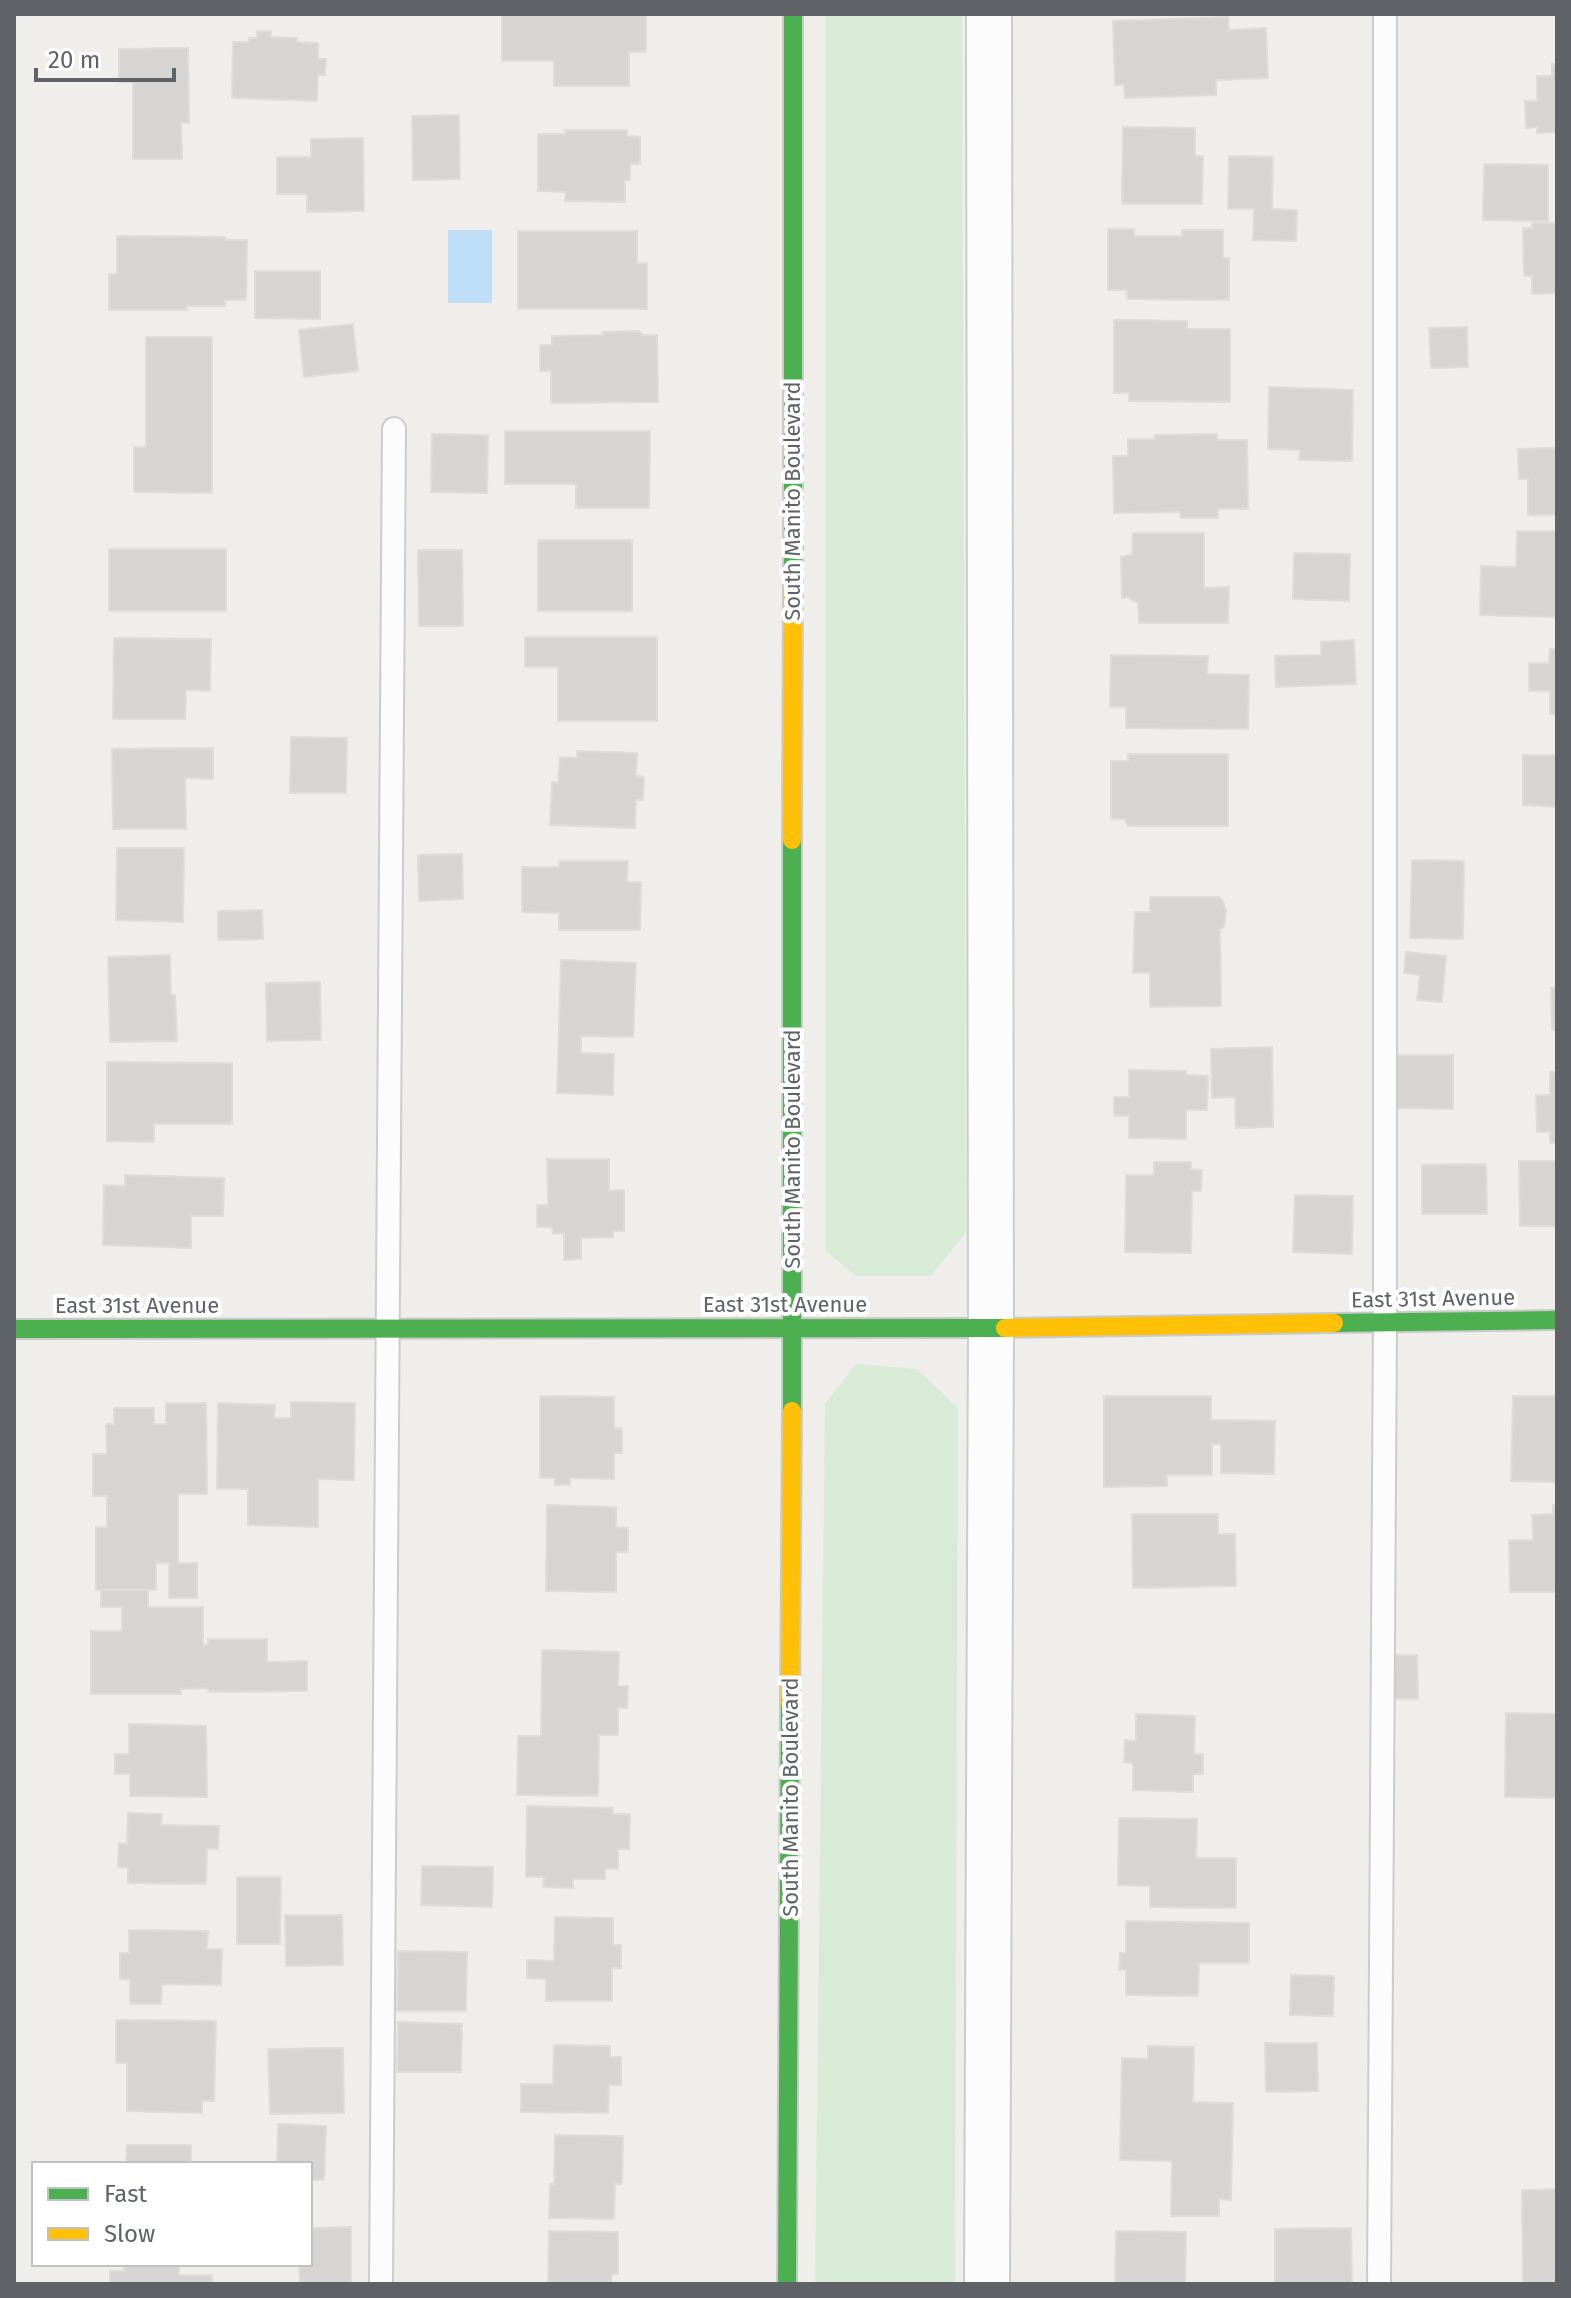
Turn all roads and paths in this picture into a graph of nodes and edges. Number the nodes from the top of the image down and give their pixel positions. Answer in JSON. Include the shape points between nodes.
{"nodes":[{"id":1,"x":793,"y":14,"type":"edge"},
{"id":2,"x":989,"y":14,"type":"edge"},
{"id":3,"x":1385,"y":14,"type":"edge"},
{"id":4,"x":394,"y":429,"type":"dead end"},
{"id":5,"x":1557,"y":1320,"type":"edge"},
{"id":6,"x":1385,"y":1322,"type":"junction"},
{"id":7,"x":386,"y":1328,"type":"junction"},
{"id":8,"x":792,"y":1328,"type":"junction"},
{"id":9,"x":991,"y":1328,"type":"junction"},
{"id":10,"x":14,"y":1329,"type":"edge"},
{"id":11,"x":381,"y":2284,"type":"edge"},
{"id":12,"x":787,"y":2284,"type":"edge"},
{"id":13,"x":987,"y":2284,"type":"edge"},
{"id":14,"x":1379,"y":2284,"type":"edge"}],
"edges":[{"from":1,"to":8,"type":"street","name":"South Manito Boulevard"},
{"from":2,"to":9,"type":"street"},
{"from":3,"to":6,"type":"lane"},
{"from":4,"to":7,"type":"lane"},
{"from":5,"to":6,"type":"street","name":"East 31st Avenue"},
{"from":6,"to":9,"type":"street","name":"East 31st Avenue"},
{"from":6,"to":14,"type":"lane"},
{"from":7,"to":8,"type":"street","name":"East 31st Avenue"},
{"from":7,"to":10,"type":"street","name":"East 31st Avenue"},
{"from":7,"to":11,"type":"lane"},
{"from":8,"to":9,"type":"street","name":"East 31st Avenue"},
{"from":8,"to":12,"type":"street","name":"South Manito Boulevard"},
{"from":9,"to":13,"type":"street"}]}
